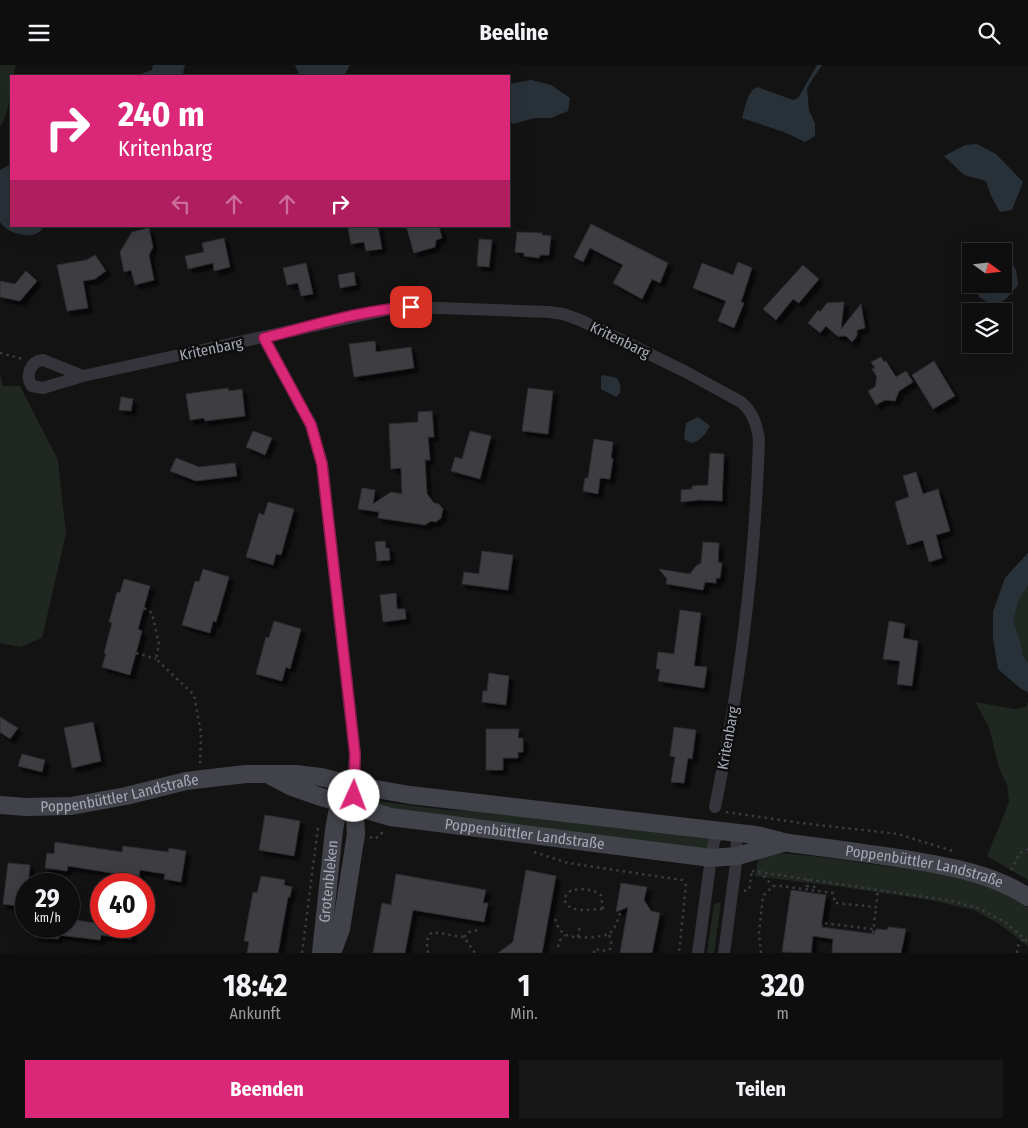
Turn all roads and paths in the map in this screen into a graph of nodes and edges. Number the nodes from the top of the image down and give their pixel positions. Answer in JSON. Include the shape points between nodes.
{"nodes":[{"id":1,"x":264,"y":338,"type":"junction"},
{"id":2,"x":0,"y":353,"type":"edge"},
{"id":3,"x":36,"y":362,"type":"junction"},
{"id":4,"x":84,"y":376,"type":"junction"},
{"id":5,"x":144,"y":608,"type":"dead end"},
{"id":6,"x":136,"y":653,"type":"dead end"},
{"id":7,"x":156,"y":659,"type":"junction"},
{"id":8,"x":270,"y":775,"type":"junction"},
{"id":9,"x":199,"y":779,"type":"junction"},
{"id":10,"x":353,"y":785,"type":"junction"},
{"id":11,"x":0,"y":805,"type":"edge"},
{"id":12,"x":347,"y":805,"type":"junction"},
{"id":13,"x":715,"y":807,"type":"dead end"},
{"id":14,"x":729,"y":813,"type":"dead end"},
{"id":15,"x":388,"y":824,"type":"junction"},
{"id":16,"x":318,"y":827,"type":"dead end"},
{"id":17,"x":719,"y":831,"type":"junction"},
{"id":18,"x":736,"y":832,"type":"junction"},
{"id":19,"x":361,"y":836,"type":"junction"},
{"id":20,"x":786,"y":842,"type":"junction"},
{"id":21,"x":1028,"y":849,"type":"edge"},
{"id":22,"x":530,"y":851,"type":"dead end"},
{"id":23,"x":737,"y":856,"type":"junction"},
{"id":24,"x":964,"y":857,"type":"dead end"},
{"id":25,"x":711,"y":858,"type":"junction"},
{"id":26,"x":752,"y":871,"type":"dead end"},
{"id":27,"x":759,"y":871,"type":"junction"},
{"id":28,"x":808,"y":879,"type":"junction"},
{"id":29,"x":1004,"y":884,"type":"junction"},
{"id":30,"x":773,"y":886,"type":"junction"},
{"id":31,"x":878,"y":889,"type":"junction"},
{"id":32,"x":814,"y":891,"type":"junction"},
{"id":33,"x":1028,"y":897,"type":"edge"},
{"id":34,"x":876,"y":907,"type":"junction"},
{"id":35,"x":604,"y":910,"type":"joint"},
{"id":36,"x":621,"y":911,"type":"dead end"},
{"id":37,"x":555,"y":919,"type":"dead end"},
{"id":38,"x":580,"y":924,"type":"dead end"},
{"id":39,"x":341,"y":929,"type":"junction"},
{"id":40,"x":817,"y":929,"type":"dead end"},
{"id":41,"x":873,"y":929,"type":"junction"},
{"id":42,"x":479,"y":930,"type":"dead end"},
{"id":43,"x":609,"y":933,"type":"junction"},
{"id":44,"x":873,"y":933,"type":"dead end"},
{"id":45,"x":565,"y":935,"type":"junction"},
{"id":46,"x":464,"y":937,"type":"junction"},
{"id":47,"x":578,"y":937,"type":"junction"},
{"id":48,"x":1024,"y":938,"type":"junction"},
{"id":49,"x":1028,"y":942,"type":"edge"},
{"id":50,"x":558,"y":947,"type":"dead end"},
{"id":51,"x":302,"y":953,"type":"edge"},
{"id":52,"x":321,"y":953,"type":"edge"},
{"id":53,"x":332,"y":953,"type":"edge"},
{"id":54,"x":344,"y":953,"type":"edge"},
{"id":55,"x":428,"y":953,"type":"edge"},
{"id":56,"x":474,"y":953,"type":"edge"},
{"id":57,"x":594,"y":953,"type":"edge"},
{"id":58,"x":679,"y":953,"type":"edge"},
{"id":59,"x":698,"y":953,"type":"edge"},
{"id":60,"x":724,"y":953,"type":"edge"},
{"id":61,"x":761,"y":953,"type":"edge"},
{"id":62,"x":1017,"y":953,"type":"edge"}],
"edges":[{"from":1,"to":4,"type":"street","name":"Kritenbarg"},
{"from":1,"to":10,"type":"street","via":[[311,425],[322,464],[354,737]]},
{"from":1,"to":13,"type":"street","name":"Kritenbarg","via":[[396,308],[563,314],[686,371],[748,407],[759,440],[755,531],[744,638]]},
{"from":2,"to":3,"type":"path"},
{"from":3,"to":4,"type":"street","via":[[46,361]]},
{"from":3,"to":4,"type":"street","name":"Kritenbarg","via":[[28,377],[36,388]]},
{"from":5,"to":7,"type":"path","via":[[152,613],[159,644]]},
{"from":6,"to":7,"type":"path"},
{"from":7,"to":9,"type":"path","via":[[194,695],[201,733]]},
{"from":8,"to":9,"type":"main road","name":"Poppenbüttler Landstraße"},
{"from":8,"to":10,"type":"main road","name":"Poppenbüttler Landstraße","via":[[322,777]]},
{"from":8,"to":12,"type":"main road","name":"Poppenbüttler Landstraße","via":[[292,787]]},
{"from":9,"to":11,"type":"main road","name":"Poppenbüttler Landstraße","via":[[72,806]]},
{"from":10,"to":12,"type":"main road","name":"Grotenbleken"},
{"from":10,"to":17,"type":"main road","name":"Poppenbüttler Landstraße","via":[[410,795]]},
{"from":12,"to":15,"type":"main road","name":"Poppenbüttler Landstraße"},
{"from":12,"to":19,"type":"main road","name":"Grotenbleken"},
{"from":12,"to":52,"type":"main road","name":"Grotenbleken","via":[[334,830]]},
{"from":14,"to":24,"type":"path","via":[[898,834]]},
{"from":15,"to":19,"type":"main road","via":[[376,822]]},
{"from":15,"to":19,"type":"path","via":[[375,839]]},
{"from":15,"to":25,"type":"main road","name":"Poppenbüttler Landstraße"},
{"from":16,"to":51,"type":"path"},
{"from":17,"to":18,"type":"main road","name":"Poppenbüttler Landstraße"},
{"from":17,"to":25,"type":"street"},
{"from":18,"to":20,"type":"main road","name":"Poppenbüttler Landstraße"},
{"from":18,"to":23,"type":"street"},
{"from":19,"to":39,"type":"main road","name":"Grotenbleken"},
{"from":20,"to":23,"type":"main road","name":"Poppenbüttler Landstraße"},
{"from":20,"to":29,"type":"main road","name":"Poppenbüttler Landstraße","via":[[931,863]]},
{"from":21,"to":29,"type":"path","via":[[1020,853]]},
{"from":22,"to":58,"type":"path","via":[[568,863],[682,880],[686,891]]},
{"from":23,"to":25,"type":"main road","name":"Poppenbüttler Landstraße"},
{"from":23,"to":60,"type":"street"},
{"from":25,"to":59,"type":"street"},
{"from":26,"to":27,"type":"path"},
{"from":27,"to":28,"type":"path"},
{"from":27,"to":30,"type":"path"},
{"from":28,"to":31,"type":"path"},
{"from":28,"to":32,"type":"path","via":[[807,886],[815,887]]},
{"from":29,"to":33,"type":"main road","name":"Poppenbüttler Landstraße"},
{"from":30,"to":32,"type":"path"},
{"from":30,"to":61,"type":"path","via":[[763,896],[758,933]]},
{"from":31,"to":34,"type":"path"},
{"from":31,"to":48,"type":"path","via":[[978,908],[1005,922]]},
{"from":32,"to":34,"type":"path","via":[[833,893],[835,903]]},
{"from":34,"to":41,"type":"path"},
{"from":35,"to":35,"type":"path","via":[[576,910],[569,907],[564,898],[571,890],[595,891],[601,895]]},
{"from":36,"to":43,"type":"path"},
{"from":37,"to":45,"type":"path"},
{"from":38,"to":47,"type":"path"},
{"from":39,"to":53,"type":"main road","name":"Grotenbleken"},
{"from":39,"to":54,"type":"main road","name":"Grotenbleken"},
{"from":40,"to":41,"type":"path","via":[[822,923]]},
{"from":41,"to":44,"type":"path"},
{"from":42,"to":46,"type":"path"},
{"from":43,"to":47,"type":"path"},
{"from":43,"to":57,"type":"path","via":[[610,949],[594,949]]},
{"from":45,"to":47,"type":"path"},
{"from":45,"to":50,"type":"path"},
{"from":46,"to":55,"type":"path","via":[[432,932],[426,942]]},
{"from":46,"to":56,"type":"path"},
{"from":48,"to":49,"type":"path"},
{"from":48,"to":62,"type":"path"}]}
